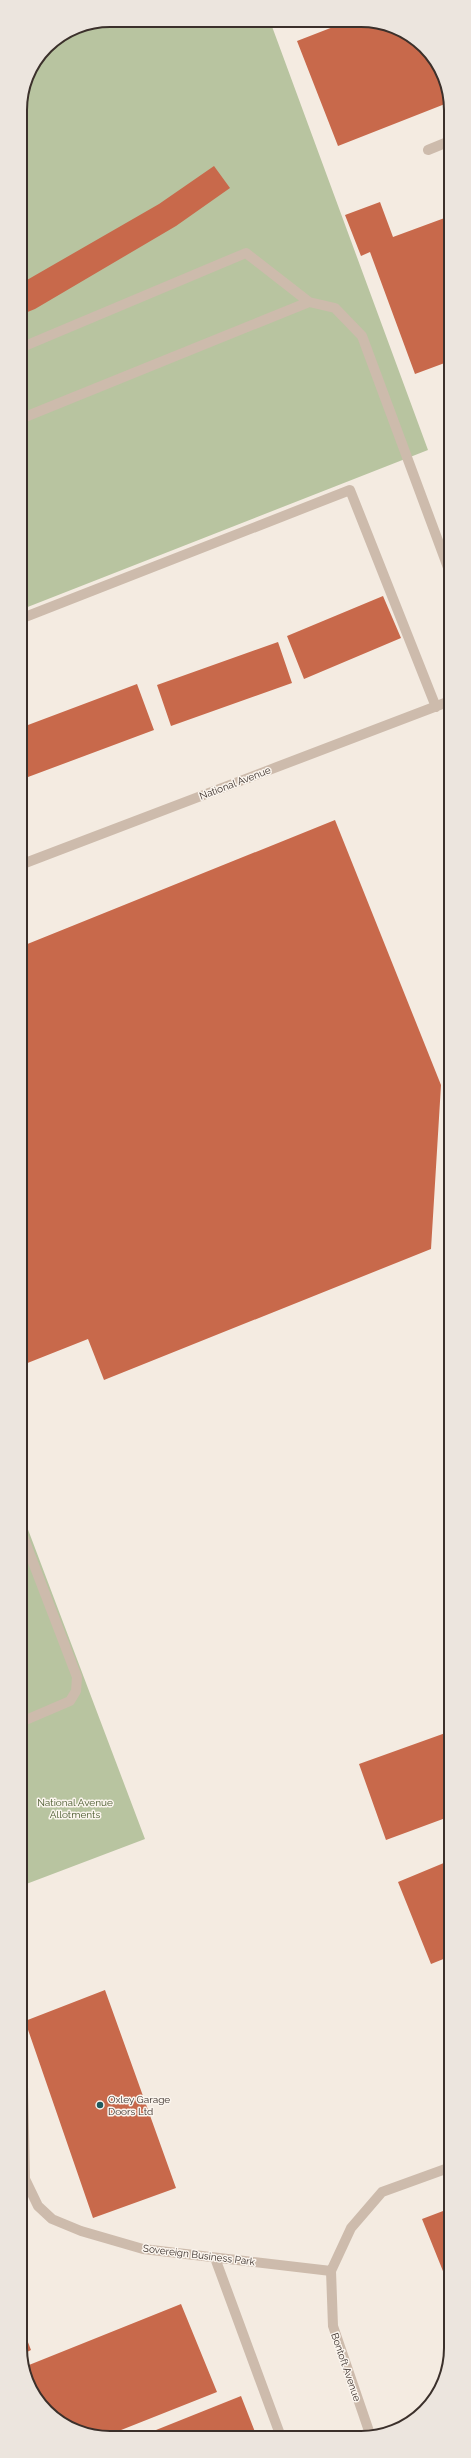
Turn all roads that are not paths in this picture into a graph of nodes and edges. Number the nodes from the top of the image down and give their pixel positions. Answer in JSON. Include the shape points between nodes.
{"nodes":[{"id":1,"x":444,"y":143,"type":"edge"},
{"id":2,"x":428,"y":150,"type":"dead end"},
{"id":3,"x":309,"y":302,"type":"junction"},
{"id":4,"x":27,"y":345,"type":"edge"},
{"id":5,"x":27,"y":416,"type":"edge"},
{"id":6,"x":444,"y":557,"type":"edge"},
{"id":7,"x":27,"y":616,"type":"edge"},
{"id":8,"x":444,"y":704,"type":"edge"},
{"id":9,"x":436,"y":707,"type":"junction"},
{"id":10,"x":27,"y":862,"type":"edge"},
{"id":11,"x":27,"y":1549,"type":"edge"},
{"id":12,"x":27,"y":1719,"type":"edge"},
{"id":13,"x":444,"y":2170,"type":"edge"},
{"id":14,"x":27,"y":2181,"type":"edge"},
{"id":15,"x":215,"y":2258,"type":"junction"},
{"id":16,"x":331,"y":2271,"type":"junction"},
{"id":17,"x":369,"y":2430,"type":"edge"},
{"id":18,"x":279,"y":2431,"type":"edge"}],
"edges":[{"from":1,"to":2,"type":"street"},
{"from":3,"to":4,"type":"street","via":[[246,253]]},
{"from":3,"to":5,"type":"street"},
{"from":3,"to":6,"type":"street","via":[[335,308],[362,336]]},
{"from":7,"to":9,"type":"street","via":[[350,490]]},
{"from":8,"to":9,"type":"street","name":"National Avenue"},
{"from":9,"to":10,"type":"street","name":"National Avenue"},
{"from":11,"to":12,"type":"street","via":[[76,1677],[76,1691],[70,1701]]},
{"from":13,"to":16,"type":"street","name":"Bontoft Avenue","via":[[382,2192],[351,2228]]},
{"from":14,"to":15,"type":"street","name":"Sovereign Business Park","via":[[38,2206],[52,2219],[81,2231],[143,2249]]},
{"from":15,"to":16,"type":"street","name":"Sovereign Business Park"},
{"from":15,"to":18,"type":"street"},
{"from":16,"to":17,"type":"street","name":"Bontoft Avenue","via":[[332,2326]]}]}
